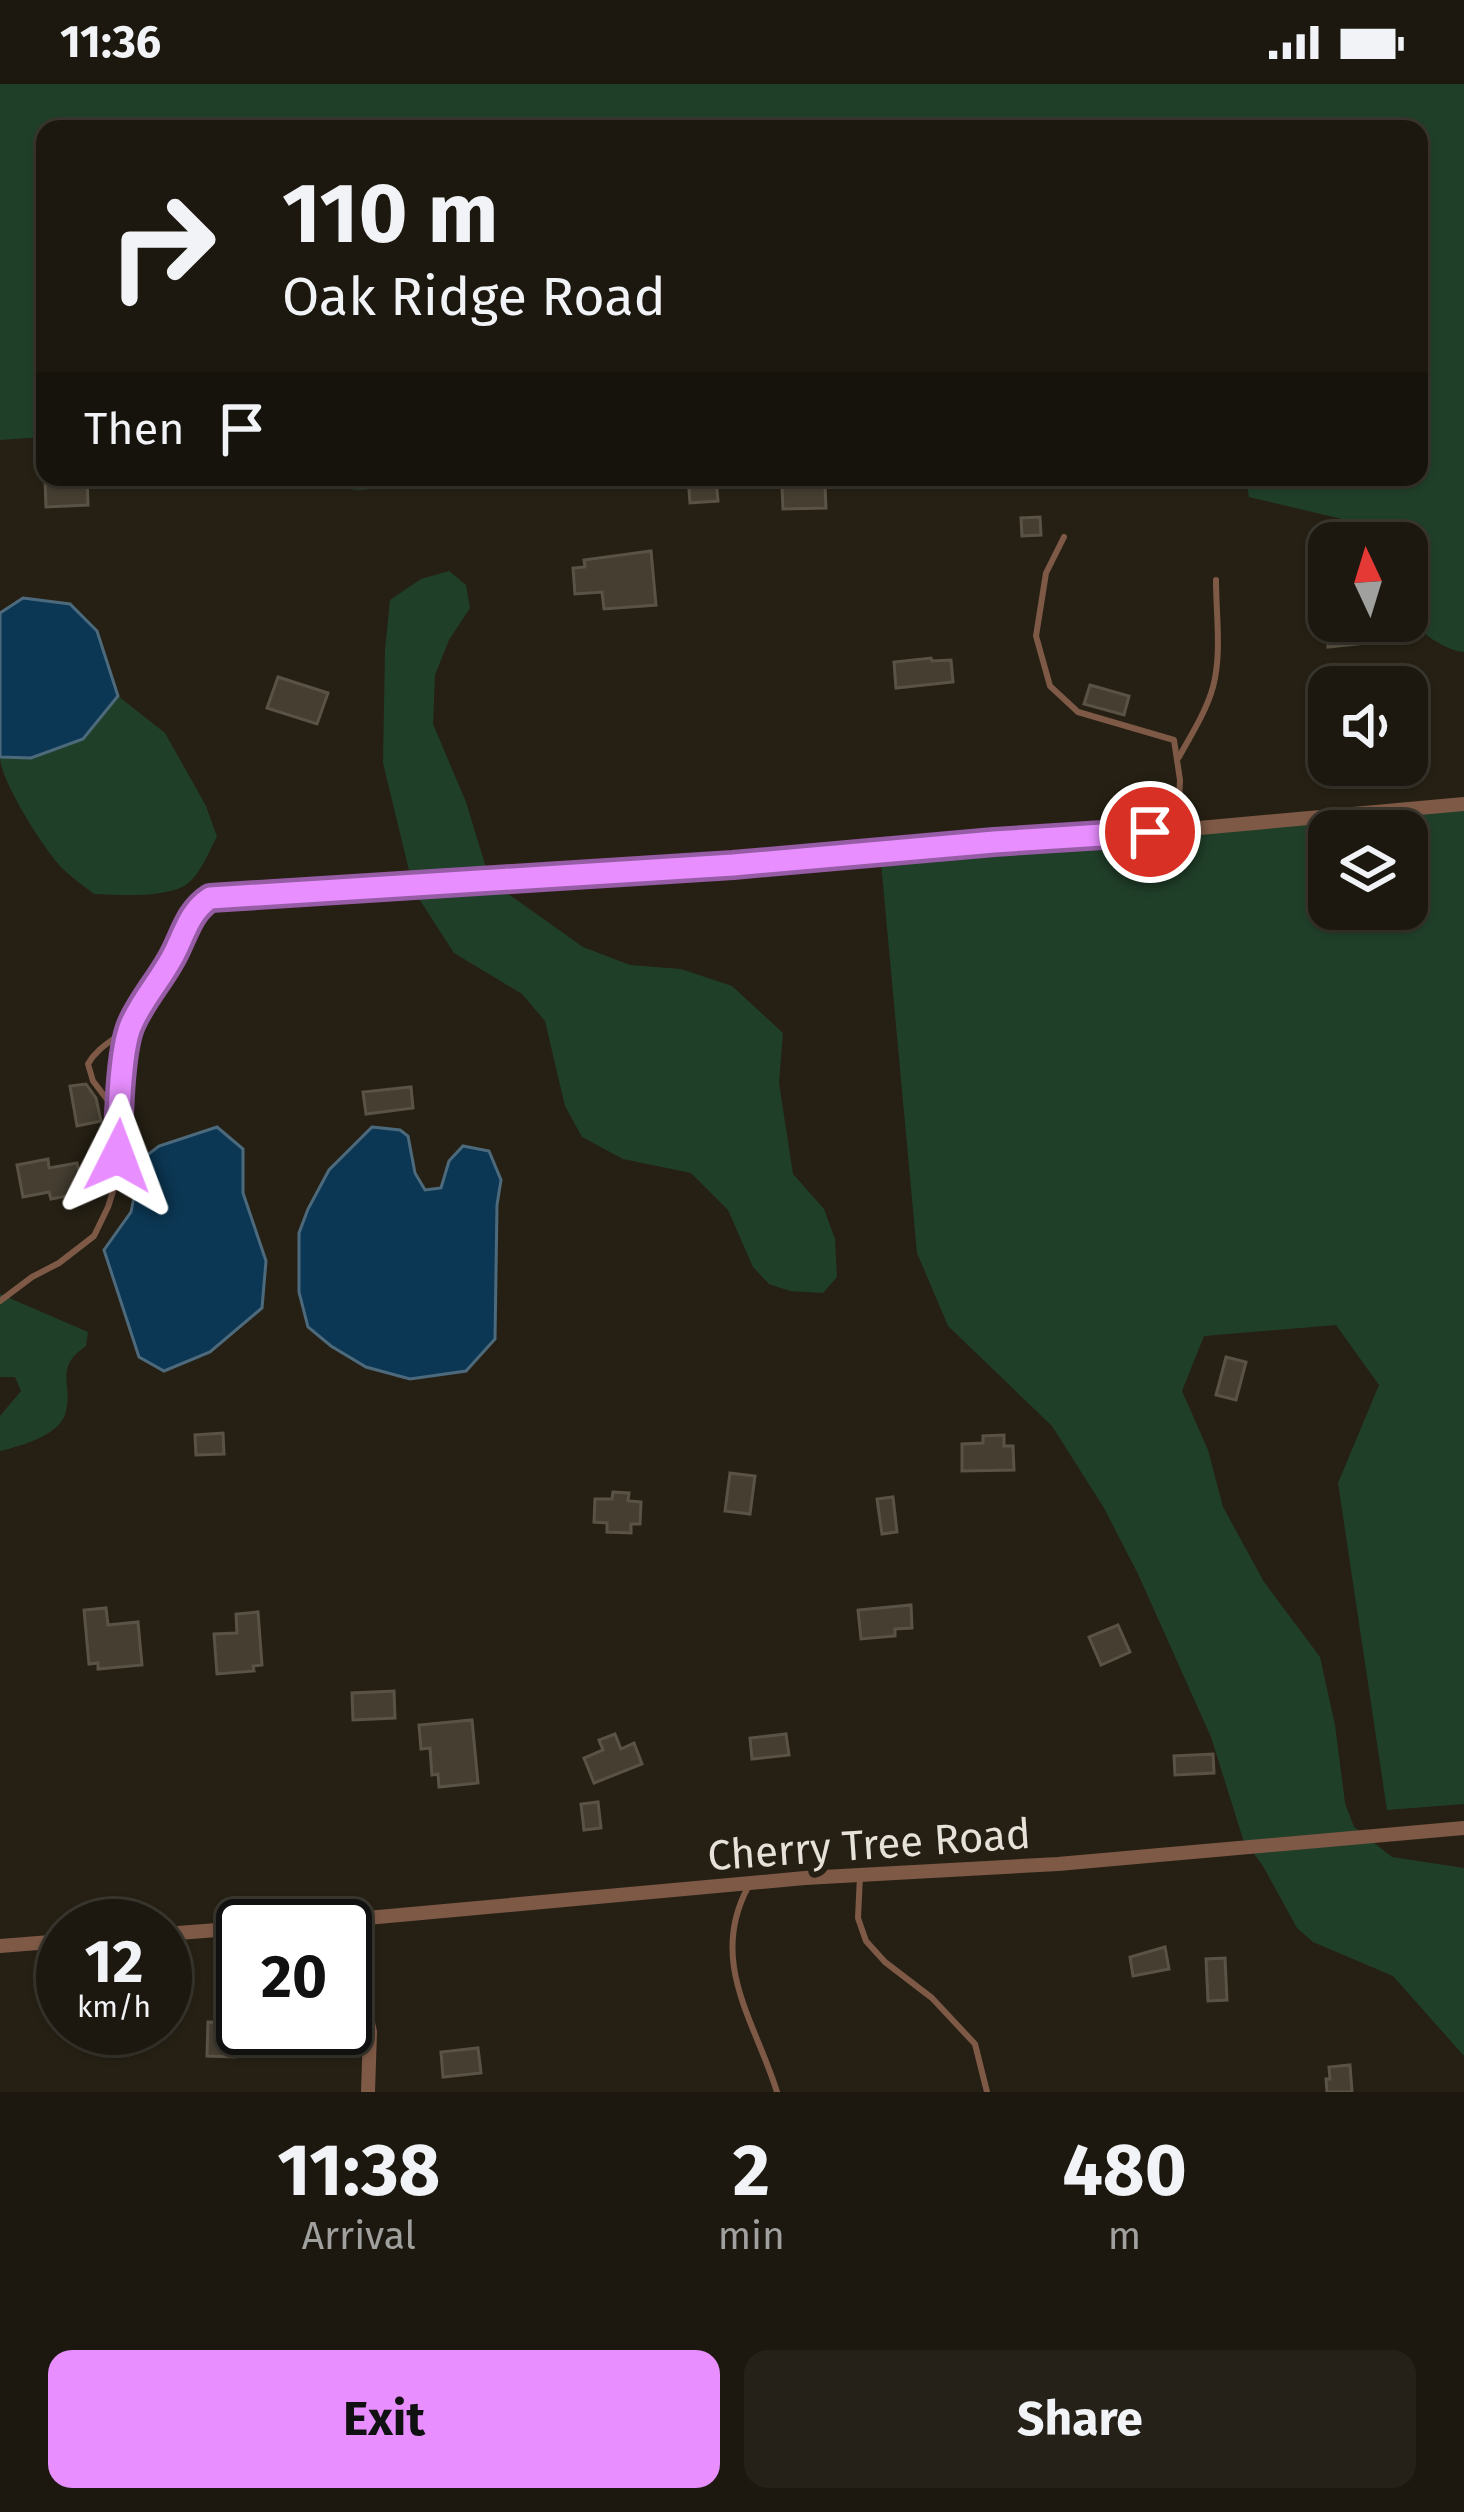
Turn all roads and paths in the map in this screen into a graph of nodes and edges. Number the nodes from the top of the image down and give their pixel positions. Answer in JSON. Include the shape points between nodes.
{"nodes":[{"id":1,"x":1064,"y":537,"type":"dead end"},
{"id":2,"x":1216,"y":580,"type":"dead end"},
{"id":3,"x":1177,"y":760,"type":"junction"},
{"id":4,"x":1464,"y":804,"type":"edge"},
{"id":5,"x":1178,"y":830,"type":"junction"},
{"id":6,"x":226,"y":897,"type":"joint"},
{"id":7,"x":131,"y":1024,"type":"junction"},
{"id":8,"x":118,"y":1123,"type":"junction"},
{"id":9,"x":0,"y":1301,"type":"edge"},
{"id":10,"x":1464,"y":1828,"type":"edge"},
{"id":11,"x":860,"y":1875,"type":"junction"},
{"id":12,"x":750,"y":1883,"type":"junction"},
{"id":13,"x":372,"y":1919,"type":"edge"},
{"id":14,"x":36,"y":1943,"type":"edge"},
{"id":15,"x":0,"y":1946,"type":"edge"},
{"id":16,"x":369,"y":2055,"type":"edge"},
{"id":17,"x":368,"y":2092,"type":"edge"},
{"id":18,"x":776,"y":2092,"type":"edge"},
{"id":19,"x":987,"y":2092,"type":"edge"}],
"edges":[{"from":1,"to":3,"type":"lane","via":[[1046,573],[1036,636],[1050,686],[1078,712],[1174,740]]},
{"from":2,"to":3,"type":"lane","via":[[1213,687]]},
{"from":3,"to":5,"type":"lane"},
{"from":4,"to":5,"type":"street"},
{"from":5,"to":6,"type":"street"},
{"from":6,"to":7,"type":"lane","via":[[199,905]]},
{"from":7,"to":8,"type":"lane"},
{"from":7,"to":8,"type":"lane","via":[[88,1064]]},
{"from":8,"to":9,"type":"lane","via":[[116,1182],[94,1237]]},
{"from":10,"to":11,"type":"street","name":"Cherry Tree Road"},
{"from":11,"to":12,"type":"street","name":"Cherry Tree Road"},
{"from":11,"to":19,"type":"lane","via":[[866,1941],[975,2044]]},
{"from":12,"to":13,"type":"street","name":"Cherry Tree Road"},
{"from":12,"to":18,"type":"lane","via":[[733,1929],[733,1964]]},
{"from":14,"to":15,"type":"street"},
{"from":16,"to":17,"type":"street"}]}
